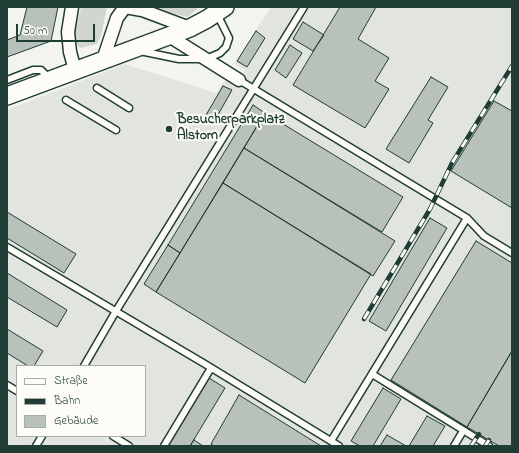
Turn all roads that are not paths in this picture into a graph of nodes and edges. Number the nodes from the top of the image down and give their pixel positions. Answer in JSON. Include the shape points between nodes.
{"nodes":[{"id":1,"x":72,"y":7,"type":"edge"},
{"id":2,"x":304,"y":7,"type":"edge"},
{"id":3,"x":220,"y":10,"type":"edge"},
{"id":4,"x":190,"y":28,"type":"junction"},
{"id":5,"x":169,"y":36,"type":"junction"},
{"id":6,"x":132,"y":49,"type":"junction"},
{"id":7,"x":206,"y":59,"type":"junction"},
{"id":8,"x":103,"y":60,"type":"junction"},
{"id":9,"x":75,"y":70,"type":"junction"},
{"id":10,"x":7,"y":80,"type":"edge"},
{"id":11,"x":240,"y":80,"type":"joint"},
{"id":12,"x":48,"y":81,"type":"junction"},
{"id":13,"x":97,"y":88,"type":"dead end"},
{"id":14,"x":253,"y":88,"type":"junction"},
{"id":15,"x":7,"y":96,"type":"edge"},
{"id":16,"x":66,"y":100,"type":"dead end"},
{"id":17,"x":129,"y":108,"type":"dead end"},
{"id":18,"x":116,"y":130,"type":"dead end"},
{"id":19,"x":467,"y":218,"type":"junction"},
{"id":20,"x":7,"y":247,"type":"edge"},
{"id":21,"x":512,"y":253,"type":"edge"},
{"id":22,"x":116,"y":311,"type":"junction"},
{"id":23,"x":85,"y":365,"type":"edge"},
{"id":24,"x":211,"y":368,"type":"junction"},
{"id":25,"x":372,"y":374,"type":"junction"},
{"id":26,"x":7,"y":385,"type":"edge"},
{"id":27,"x":16,"y":390,"type":"edge"},
{"id":28,"x":464,"y":430,"type":"junction"},
{"id":29,"x":41,"y":437,"type":"edge"},
{"id":30,"x":115,"y":437,"type":"edge"},
{"id":31,"x":331,"y":441,"type":"junction"},
{"id":32,"x":36,"y":446,"type":"edge"},
{"id":33,"x":129,"y":446,"type":"edge"},
{"id":34,"x":164,"y":446,"type":"edge"},
{"id":35,"x":339,"y":446,"type":"edge"},
{"id":36,"x":454,"y":446,"type":"edge"},
{"id":37,"x":489,"y":446,"type":"edge"}],
"edges":[{"from":1,"to":9,"type":"street","via":[[68,32]]},
{"from":2,"to":14,"type":"lane"},
{"from":3,"to":4,"type":"main road"},
{"from":3,"to":7,"type":"lane","via":[[229,38],[226,47],[220,53]]},
{"from":4,"to":5,"type":"main road"},
{"from":4,"to":8,"type":"street","via":[[142,10],[125,7],[117,18]]},
{"from":5,"to":6,"type":"main road"},
{"from":5,"to":7,"type":"street"},
{"from":6,"to":7,"type":"lane","via":[[179,59]]},
{"from":6,"to":8,"type":"main road"},
{"from":7,"to":11,"type":"street"},
{"from":8,"to":9,"type":"main road"},
{"from":9,"to":12,"type":"main road"},
{"from":10,"to":12,"type":"lane","via":[[33,70],[41,70]]},
{"from":11,"to":14,"type":"lane"},
{"from":12,"to":15,"type":"main road"},
{"from":13,"to":17,"type":"lane"},
{"from":14,"to":19,"type":"lane"},
{"from":14,"to":22,"type":"lane"},
{"from":16,"to":18,"type":"lane"},
{"from":19,"to":21,"type":"lane","via":[[484,236]]},
{"from":19,"to":25,"type":"lane"},
{"from":20,"to":22,"type":"lane"},
{"from":22,"to":23,"type":"lane"},
{"from":22,"to":24,"type":"lane"},
{"from":24,"to":31,"type":"lane"},
{"from":24,"to":34,"type":"lane"},
{"from":25,"to":28,"type":"lane"},
{"from":25,"to":31,"type":"lane"},
{"from":26,"to":27,"type":"lane"},
{"from":28,"to":36,"type":"lane"},
{"from":28,"to":37,"type":"lane"},
{"from":29,"to":32,"type":"lane"},
{"from":30,"to":33,"type":"lane"},
{"from":31,"to":35,"type":"lane"}]}
